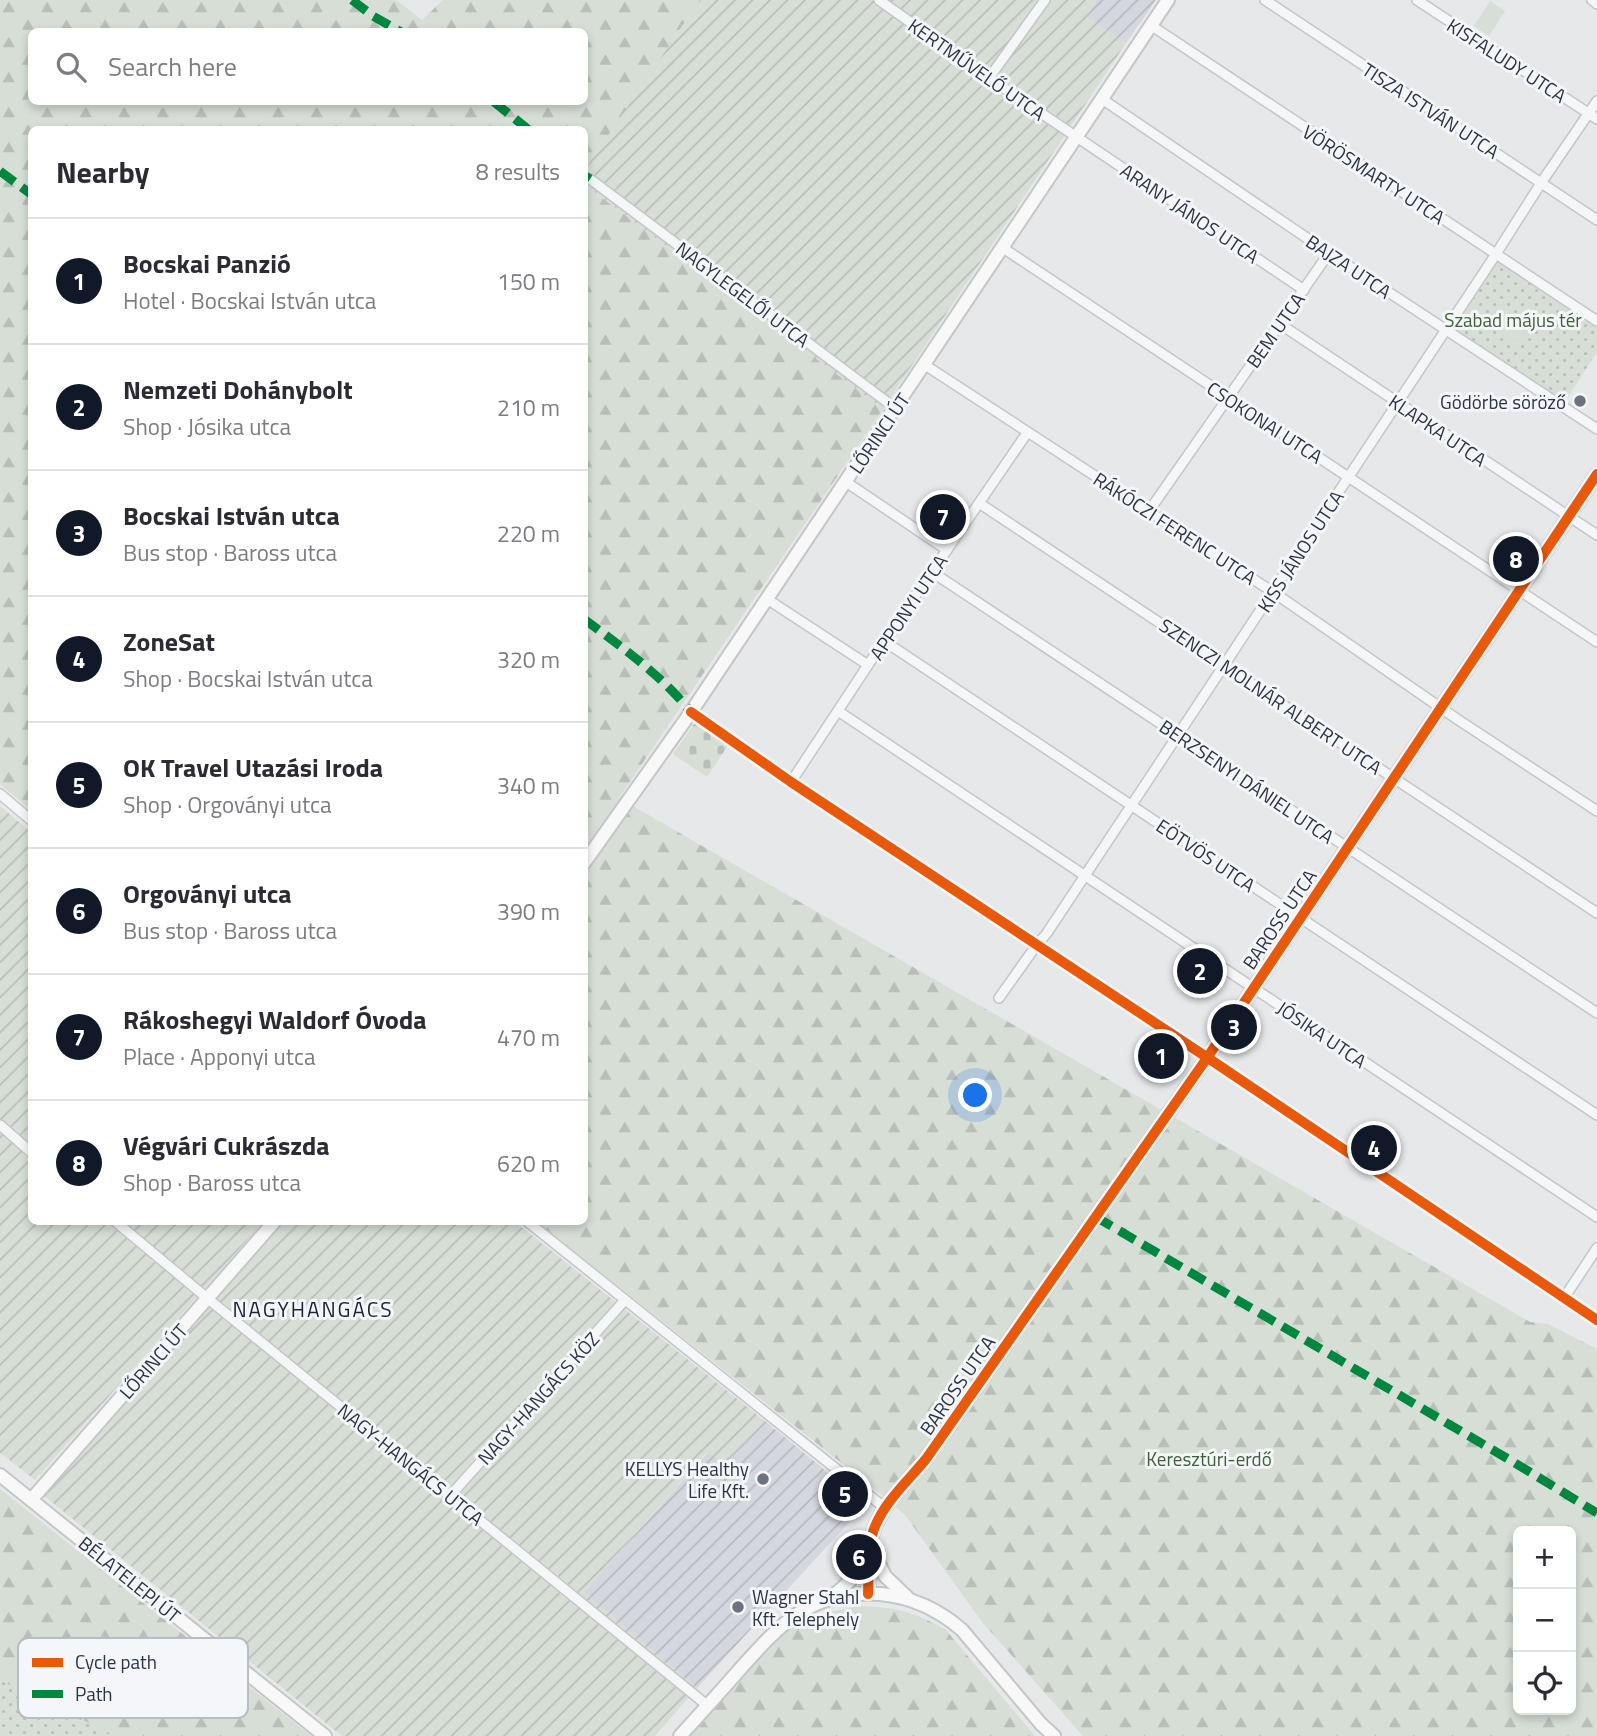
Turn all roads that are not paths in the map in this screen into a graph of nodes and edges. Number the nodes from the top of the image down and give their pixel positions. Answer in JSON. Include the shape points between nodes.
{"nodes":[{"id":1,"x":1045,"y":0,"type":"edge"},
{"id":2,"x":1168,"y":0,"type":"edge"},
{"id":3,"x":1265,"y":0,"type":"edge"},
{"id":4,"x":1417,"y":0,"type":"edge"},
{"id":5,"x":1592,"y":0,"type":"edge"},
{"id":6,"x":883,"y":1,"type":"edge"},
{"id":7,"x":1597,"y":4,"type":"edge"},
{"id":8,"x":1152,"y":26,"type":"junction"},
{"id":9,"x":989,"y":78,"type":"junction"},
{"id":10,"x":1102,"y":99,"type":"junction"},
{"id":11,"x":1597,"y":101,"type":"edge"},
{"id":12,"x":1593,"y":116,"type":"edge"},
{"id":13,"x":1077,"y":136,"type":"junction"},
{"id":14,"x":590,"y":179,"type":"dead end"},
{"id":15,"x":1541,"y":183,"type":"junction"},
{"id":16,"x":1597,"y":220,"type":"edge"},
{"id":17,"x":1003,"y":248,"type":"junction"},
{"id":18,"x":1329,"y":253,"type":"junction"},
{"id":19,"x":1496,"y":254,"type":"junction"},
{"id":20,"x":1304,"y":289,"type":"junction"},
{"id":21,"x":1597,"y":321,"type":"edge"},
{"id":22,"x":1280,"y":324,"type":"junction"},
{"id":23,"x":1445,"y":330,"type":"junction"},
{"id":24,"x":925,"y":365,"type":"junction"},
{"id":25,"x":1227,"y":398,"type":"junction"},
{"id":26,"x":1397,"y":403,"type":"junction"},
{"id":27,"x":895,"y":408,"type":"junction"},
{"id":28,"x":1597,"y":429,"type":"edge"},
{"id":29,"x":1027,"y":433,"type":"junction"},
{"id":30,"x":1597,"y":474,"type":"edge"},
{"id":31,"x":1349,"y":477,"type":"junction"},
{"id":32,"x":846,"y":482,"type":"junction"},
{"id":33,"x":979,"y":503,"type":"junction"},
{"id":34,"x":1149,"y":511,"type":"junction"},
{"id":35,"x":1569,"y":517,"type":"junction"},
{"id":36,"x":1597,"y":535,"type":"edge"},
{"id":37,"x":947,"y":550,"type":"junction"},
{"id":38,"x":932,"y":572,"type":"junction"},
{"id":39,"x":1520,"y":591,"type":"junction"},
{"id":40,"x":1273,"y":592,"type":"junction"},
{"id":41,"x":767,"y":599,"type":"junction"},
{"id":42,"x":884,"y":641,"type":"junction"},
{"id":43,"x":1597,"y":642,"type":"edge"},
{"id":44,"x":868,"y":666,"type":"junction"},
{"id":45,"x":1225,"y":666,"type":"junction"},
{"id":46,"x":1441,"y":708,"type":"junction"},
{"id":47,"x":838,"y":711,"type":"junction"},
{"id":48,"x":691,"y":712,"type":"junction"},
{"id":49,"x":1178,"y":735,"type":"junction"},
{"id":50,"x":1394,"y":778,"type":"junction"},
{"id":51,"x":791,"y":782,"type":"junction"},
{"id":52,"x":0,"y":794,"type":"edge"},
{"id":53,"x":1131,"y":805,"type":"junction"},
{"id":54,"x":1597,"y":811,"type":"edge"},
{"id":55,"x":28,"y":818,"type":"edge"},
{"id":56,"x":1348,"y":848,"type":"junction"},
{"id":57,"x":588,"y":857,"type":"edge"},
{"id":58,"x":1084,"y":876,"type":"junction"},
{"id":59,"x":1597,"y":913,"type":"edge"},
{"id":60,"x":1300,"y":919,"type":"junction"},
{"id":61,"x":1037,"y":945,"type":"junction"},
{"id":62,"x":1254,"y":989,"type":"junction"},
{"id":63,"x":999,"y":998,"type":"dead end"},
{"id":64,"x":1597,"y":1013,"type":"edge"},
{"id":65,"x":1207,"y":1058,"type":"junction"},
{"id":66,"x":1597,"y":1115,"type":"edge"},
{"id":67,"x":0,"y":1125,"type":"edge"},
{"id":68,"x":28,"y":1150,"type":"edge"},
{"id":69,"x":1597,"y":1217,"type":"edge"},
{"id":70,"x":120,"y":1225,"type":"edge"},
{"id":71,"x":271,"y":1225,"type":"edge"},
{"id":72,"x":531,"y":1225,"type":"edge"},
{"id":73,"x":1597,"y":1248,"type":"edge"},
{"id":74,"x":207,"y":1298,"type":"junction"},
{"id":75,"x":1564,"y":1298,"type":"junction"},
{"id":76,"x":625,"y":1300,"type":"junction"},
{"id":77,"x":1597,"y":1320,"type":"edge"},
{"id":78,"x":0,"y":1475,"type":"edge"},
{"id":79,"x":450,"y":1496,"type":"junction"},
{"id":80,"x":31,"y":1500,"type":"junction"},
{"id":81,"x":885,"y":1508,"type":"junction"},
{"id":82,"x":871,"y":1545,"type":"junction"},
{"id":83,"x":868,"y":1594,"type":"junction"},
{"id":84,"x":908,"y":1598,"type":"junction"},
{"id":85,"x":827,"y":1600,"type":"junction"},
{"id":86,"x":203,"y":1638,"type":"edge"},
{"id":87,"x":248,"y":1674,"type":"edge"},
{"id":88,"x":708,"y":1706,"type":"junction"},
{"id":89,"x":325,"y":1736,"type":"edge"},
{"id":90,"x":680,"y":1736,"type":"edge"},
{"id":91,"x":1054,"y":1736,"type":"edge"}],
"edges":[{"from":1,"to":9,"type":"street"},
{"from":2,"to":8,"type":"street","name":"LŐRINCI ÚT"},
{"from":3,"to":15,"type":"street","name":"TISZA ISTVÁN UTCA"},
{"from":4,"to":12,"type":"street","name":"KISFALUDY UTCA"},
{"from":5,"to":7,"type":"street"},
{"from":6,"to":9,"type":"street","name":"KERTMŰVELŐ UTCA"},
{"from":8,"to":10,"type":"street","name":"LŐRINCI ÚT"},
{"from":8,"to":19,"type":"street","name":"VÖRÖSMARTY UTCA"},
{"from":9,"to":13,"type":"street","name":"KERTMŰVELŐ UTCA"},
{"from":10,"to":13,"type":"street","name":"LŐRINCI ÚT"},
{"from":10,"to":18,"type":"street","name":"BAJZA UTCA"},
{"from":11,"to":12,"type":"street","name":"KISS JÁNOS UTCA"},
{"from":12,"to":15,"type":"street","name":"KISS JÁNOS UTCA"},
{"from":13,"to":17,"type":"street","name":"LŐRINCI ÚT"},
{"from":13,"to":20,"type":"street","name":"ARANY JÁNOS UTCA"},
{"from":14,"to":27,"type":"street","name":"NAGYLEGELŐI UTCA"},
{"from":15,"to":16,"type":"street","name":"TISZA ISTVÁN UTCA"},
{"from":15,"to":19,"type":"street","name":"KISS JÁNOS UTCA"},
{"from":17,"to":24,"type":"street","name":"LŐRINCI ÚT"},
{"from":17,"to":25,"type":"street","name":"CSOKONAI UTCA"},
{"from":18,"to":20,"type":"street","name":"BEM UTCA"},
{"from":18,"to":23,"type":"street","name":"BAJZA UTCA"},
{"from":19,"to":21,"type":"street","name":"VÖRÖSMARTY UTCA"},
{"from":19,"to":23,"type":"street","name":"KISS JÁNOS UTCA"},
{"from":20,"to":22,"type":"street","name":"BEM UTCA"},
{"from":22,"to":25,"type":"street","name":"BEM UTCA"},
{"from":22,"to":26,"type":"street","name":"KLAPKA UTCA"},
{"from":23,"to":26,"type":"street","name":"KISS JÁNOS UTCA"},
{"from":23,"to":28,"type":"street","name":"BAJZA UTCA"},
{"from":24,"to":27,"type":"street","name":"LŐRINCI ÚT"},
{"from":24,"to":29,"type":"street","name":"RÁKÓCZI FERENC UTCA"},
{"from":25,"to":31,"type":"street","name":"CSOKONAI UTCA"},
{"from":25,"to":34,"type":"street","name":"BEM UTCA"},
{"from":26,"to":31,"type":"street","name":"KISS JÁNOS UTCA"},
{"from":26,"to":35,"type":"street","name":"KLAPKA UTCA"},
{"from":27,"to":32,"type":"street","name":"LŐRINCI ÚT"},
{"from":29,"to":33,"type":"street","name":"APPONYI UTCA"},
{"from":29,"to":34,"type":"street","name":"RÁKÓCZI FERENC UTCA"},
{"from":30,"to":35,"type":"street","name":"BAROSS UTCA"},
{"from":31,"to":39,"type":"street","name":"CSOKONAI UTCA"},
{"from":31,"to":40,"type":"street","name":"KISS JÁNOS UTCA"},
{"from":32,"to":37,"type":"street"},
{"from":32,"to":41,"type":"street","name":"LŐRINCI ÚT"},
{"from":33,"to":37,"type":"street","name":"APPONYI UTCA"},
{"from":33,"to":45,"type":"street","name":"SZENCZI MOLNÁR ALBERT UTCA"},
{"from":34,"to":40,"type":"street","name":"RÁKÓCZI FERENC UTCA"},
{"from":35,"to":36,"type":"street","name":"KLAPKA UTCA"},
{"from":35,"to":39,"type":"street","name":"BAROSS UTCA"},
{"from":37,"to":38,"type":"street","name":"APPONYI UTCA"},
{"from":38,"to":42,"type":"street","name":"APPONYI UTCA"},
{"from":38,"to":49,"type":"street","name":"BERZSENYI DÁNIEL UTCA"},
{"from":39,"to":43,"type":"street","name":"CSOKONAI UTCA"},
{"from":39,"to":46,"type":"street","name":"BAROSS UTCA"},
{"from":40,"to":45,"type":"street","name":"KISS JÁNOS UTCA"},
{"from":40,"to":46,"type":"street","name":"RÁKÓCZI FERENC UTCA"},
{"from":41,"to":44,"type":"street"},
{"from":41,"to":48,"type":"street","name":"LŐRINCI ÚT"},
{"from":42,"to":44,"type":"street","name":"APPONYI UTCA"},
{"from":42,"to":53,"type":"street","name":"EÖTVÖS UTCA"},
{"from":44,"to":47,"type":"street","name":"APPONYI UTCA"},
{"from":45,"to":49,"type":"street","name":"KISS JÁNOS UTCA"},
{"from":45,"to":50,"type":"street","name":"SZENCZI MOLNÁR ALBERT UTCA"},
{"from":46,"to":50,"type":"street","name":"BAROSS UTCA"},
{"from":46,"to":54,"type":"street","name":"RÁKÓCZI FERENC UTCA"},
{"from":47,"to":51,"type":"street","name":"APPONYI UTCA"},
{"from":47,"to":58,"type":"street","name":"JÓSIKA UTCA"},
{"from":48,"to":51,"type":"street"},
{"from":48,"to":57,"type":"street","name":"LŐRINCI ÚT"},
{"from":49,"to":53,"type":"street","name":"KISS JÁNOS UTCA"},
{"from":49,"to":56,"type":"street","name":"BERZSENYI DÁNIEL UTCA"},
{"from":50,"to":56,"type":"street","name":"BAROSS UTCA"},
{"from":50,"to":59,"type":"street","name":"SZENCZI MOLNÁR ALBERT UTCA"},
{"from":51,"to":61,"type":"street"},
{"from":52,"to":55,"type":"street"},
{"from":53,"to":58,"type":"street","name":"KISS JÁNOS UTCA"},
{"from":53,"to":60,"type":"street","name":"EÖTVÖS UTCA"},
{"from":56,"to":60,"type":"street","name":"BAROSS UTCA"},
{"from":56,"to":64,"type":"street","name":"BERZSENYI DÁNIEL UTCA"},
{"from":58,"to":61,"type":"street","name":"KISS JÁNOS UTCA"},
{"from":58,"to":62,"type":"street","name":"JÓSIKA UTCA"},
{"from":60,"to":62,"type":"street","name":"BAROSS UTCA"},
{"from":60,"to":66,"type":"street","name":"EÖTVÖS UTCA"},
{"from":61,"to":63,"type":"street","name":"KISS JÁNOS UTCA"},
{"from":61,"to":65,"type":"street"},
{"from":62,"to":65,"type":"street","name":"BAROSS UTCA"},
{"from":62,"to":69,"type":"street","name":"JÓSIKA UTCA"},
{"from":65,"to":75,"type":"street"},
{"from":65,"to":81,"type":"street","name":"BAROSS UTCA","via":[[926,1459]]},
{"from":67,"to":68,"type":"street"},
{"from":70,"to":74,"type":"street","name":"NAGY-HANGÁCS UTCA"},
{"from":71,"to":74,"type":"street","name":"LŐRINCI ÚT"},
{"from":72,"to":76,"type":"street"},
{"from":73,"to":75,"type":"street"},
{"from":74,"to":79,"type":"street","name":"NAGY-HANGÁCS UTCA"},
{"from":74,"to":80,"type":"street","name":"LŐRINCI ÚT"},
{"from":75,"to":77,"type":"street"},
{"from":76,"to":79,"type":"street","name":"NAGY-HANGÁCS KÖZ"},
{"from":76,"to":81,"type":"street"},
{"from":78,"to":80,"type":"street","name":"BÉLATELEPI ÚT"},
{"from":79,"to":88,"type":"street","name":"NAGY-HANGÁCS UTCA"},
{"from":80,"to":86,"type":"street","name":"BÉLATELEPI ÚT"},
{"from":81,"to":82,"type":"street","name":"BAROSS UTCA"},
{"from":82,"to":83,"type":"street","name":"BAROSS UTCA"},
{"from":82,"to":84,"type":"street","via":[[885,1576]]},
{"from":82,"to":85,"type":"street","name":"BAROSS UTCA","via":[[846,1585]]},
{"from":83,"to":84,"type":"street"},
{"from":83,"to":85,"type":"street","name":"BAROSS UTCA"},
{"from":84,"to":91,"type":"street","via":[[962,1630]]},
{"from":85,"to":88,"type":"street","name":"BAROSS UTCA","via":[[803,1610],[771,1634]]},
{"from":87,"to":89,"type":"street","name":"BÉLATELEPI ÚT"},
{"from":88,"to":90,"type":"street","name":"BAROSS UTCA"}]}
